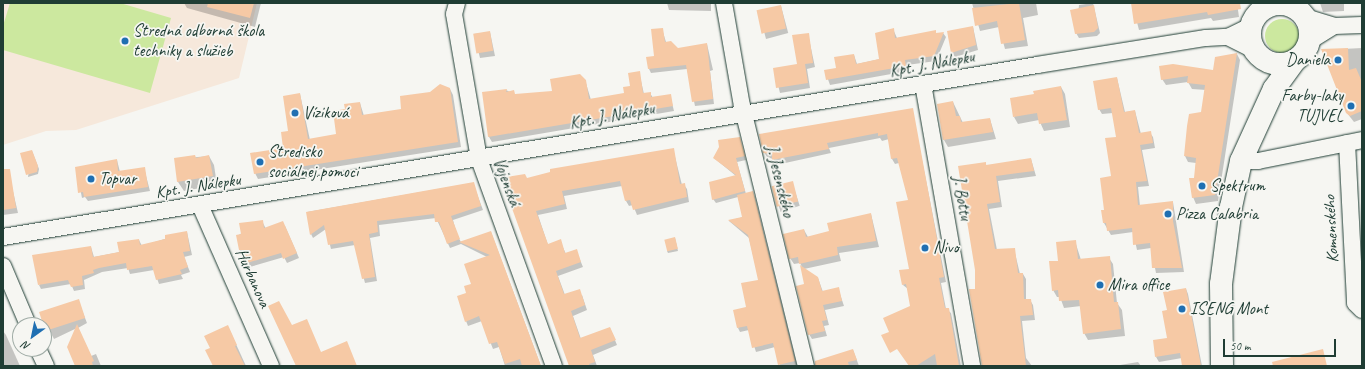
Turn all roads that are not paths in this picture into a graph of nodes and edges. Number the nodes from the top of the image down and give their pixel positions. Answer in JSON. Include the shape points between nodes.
{"nodes":[{"id":1,"x":456,"y":3,"type":"edge"},
{"id":2,"x":724,"y":3,"type":"edge"},
{"id":3,"x":1287,"y":4,"type":"edge"},
{"id":4,"x":1259,"y":13,"type":"edge"},
{"id":5,"x":1305,"y":17,"type":"junction"},
{"id":6,"x":1362,"y":25,"type":"edge"},
{"id":7,"x":1334,"y":26,"type":"junction"},
{"id":8,"x":1228,"y":37,"type":"junction"},
{"id":9,"x":1310,"y":41,"type":"junction"},
{"id":10,"x":1259,"y":55,"type":"junction"},
{"id":11,"x":1294,"y":61,"type":"junction"},
{"id":12,"x":923,"y":84,"type":"junction"},
{"id":13,"x":1274,"y":89,"type":"junction"},
{"id":14,"x":744,"y":115,"type":"junction"},
{"id":15,"x":1354,"y":141,"type":"edge"},
{"id":16,"x":479,"y":159,"type":"junction"},
{"id":17,"x":1241,"y":161,"type":"junction"},
{"id":18,"x":200,"y":205,"type":"junction"},
{"id":19,"x":3,"y":237,"type":"edge"},
{"id":20,"x":3,"y":266,"type":"edge"},
{"id":21,"x":1362,"y":310,"type":"edge"},
{"id":22,"x":25,"y":317,"type":"edge"},
{"id":23,"x":271,"y":366,"type":"edge"},
{"id":24,"x":554,"y":366,"type":"edge"},
{"id":25,"x":806,"y":366,"type":"edge"},
{"id":26,"x":972,"y":366,"type":"edge"},
{"id":27,"x":1222,"y":366,"type":"edge"}],
"edges":[{"from":1,"to":16,"type":"street","name":"Vojenská","via":[[454,14]]},
{"from":2,"to":14,"type":"street","name":"J. Jesenského"},
{"from":3,"to":4,"type":"street","via":[[1274,4]]},
{"from":3,"to":5,"type":"street"},
{"from":4,"to":8,"type":"street","name":"Kpt. J. Nálepku"},
{"from":4,"to":10,"type":"street","via":[[1250,36]]},
{"from":5,"to":7,"type":"street"},
{"from":5,"to":9,"type":"street","via":[[1310,28]]},
{"from":6,"to":7,"type":"street"},
{"from":7,"to":9,"type":"street"},
{"from":8,"to":10,"type":"street","name":"Kpt. J. Nálepku"},
{"from":8,"to":12,"type":"street","name":"Kpt. J. Nálepku","via":[[1206,38]]},
{"from":9,"to":11,"type":"street","via":[[1303,54]]},
{"from":10,"to":11,"type":"street","via":[[1278,64]]},
{"from":10,"to":13,"type":"street"},
{"from":11,"to":13,"type":"street"},
{"from":12,"to":14,"type":"street","name":"Kpt. J. Nálepku"},
{"from":12,"to":26,"type":"street","name":"J. Bottu"},
{"from":13,"to":17,"type":"street"},
{"from":14,"to":16,"type":"street","name":"Kpt. J. Nálepku","via":[[610,135]]},
{"from":14,"to":25,"type":"street","name":"J. Jesenského"},
{"from":15,"to":17,"type":"street","via":[[1258,161]]},
{"from":15,"to":21,"type":"street","name":"Komenského","via":[[1354,303]]},
{"from":16,"to":18,"type":"street","name":"Kpt. J. Nálepku"},
{"from":16,"to":24,"type":"street","name":"Vojenská"},
{"from":17,"to":27,"type":"street","via":[[1231,207],[1221,284]]},
{"from":18,"to":19,"type":"street","name":"Kpt. J. Nálepku"},
{"from":18,"to":23,"type":"street","name":"Hurbanova"},
{"from":20,"to":22,"type":"street"}]}
